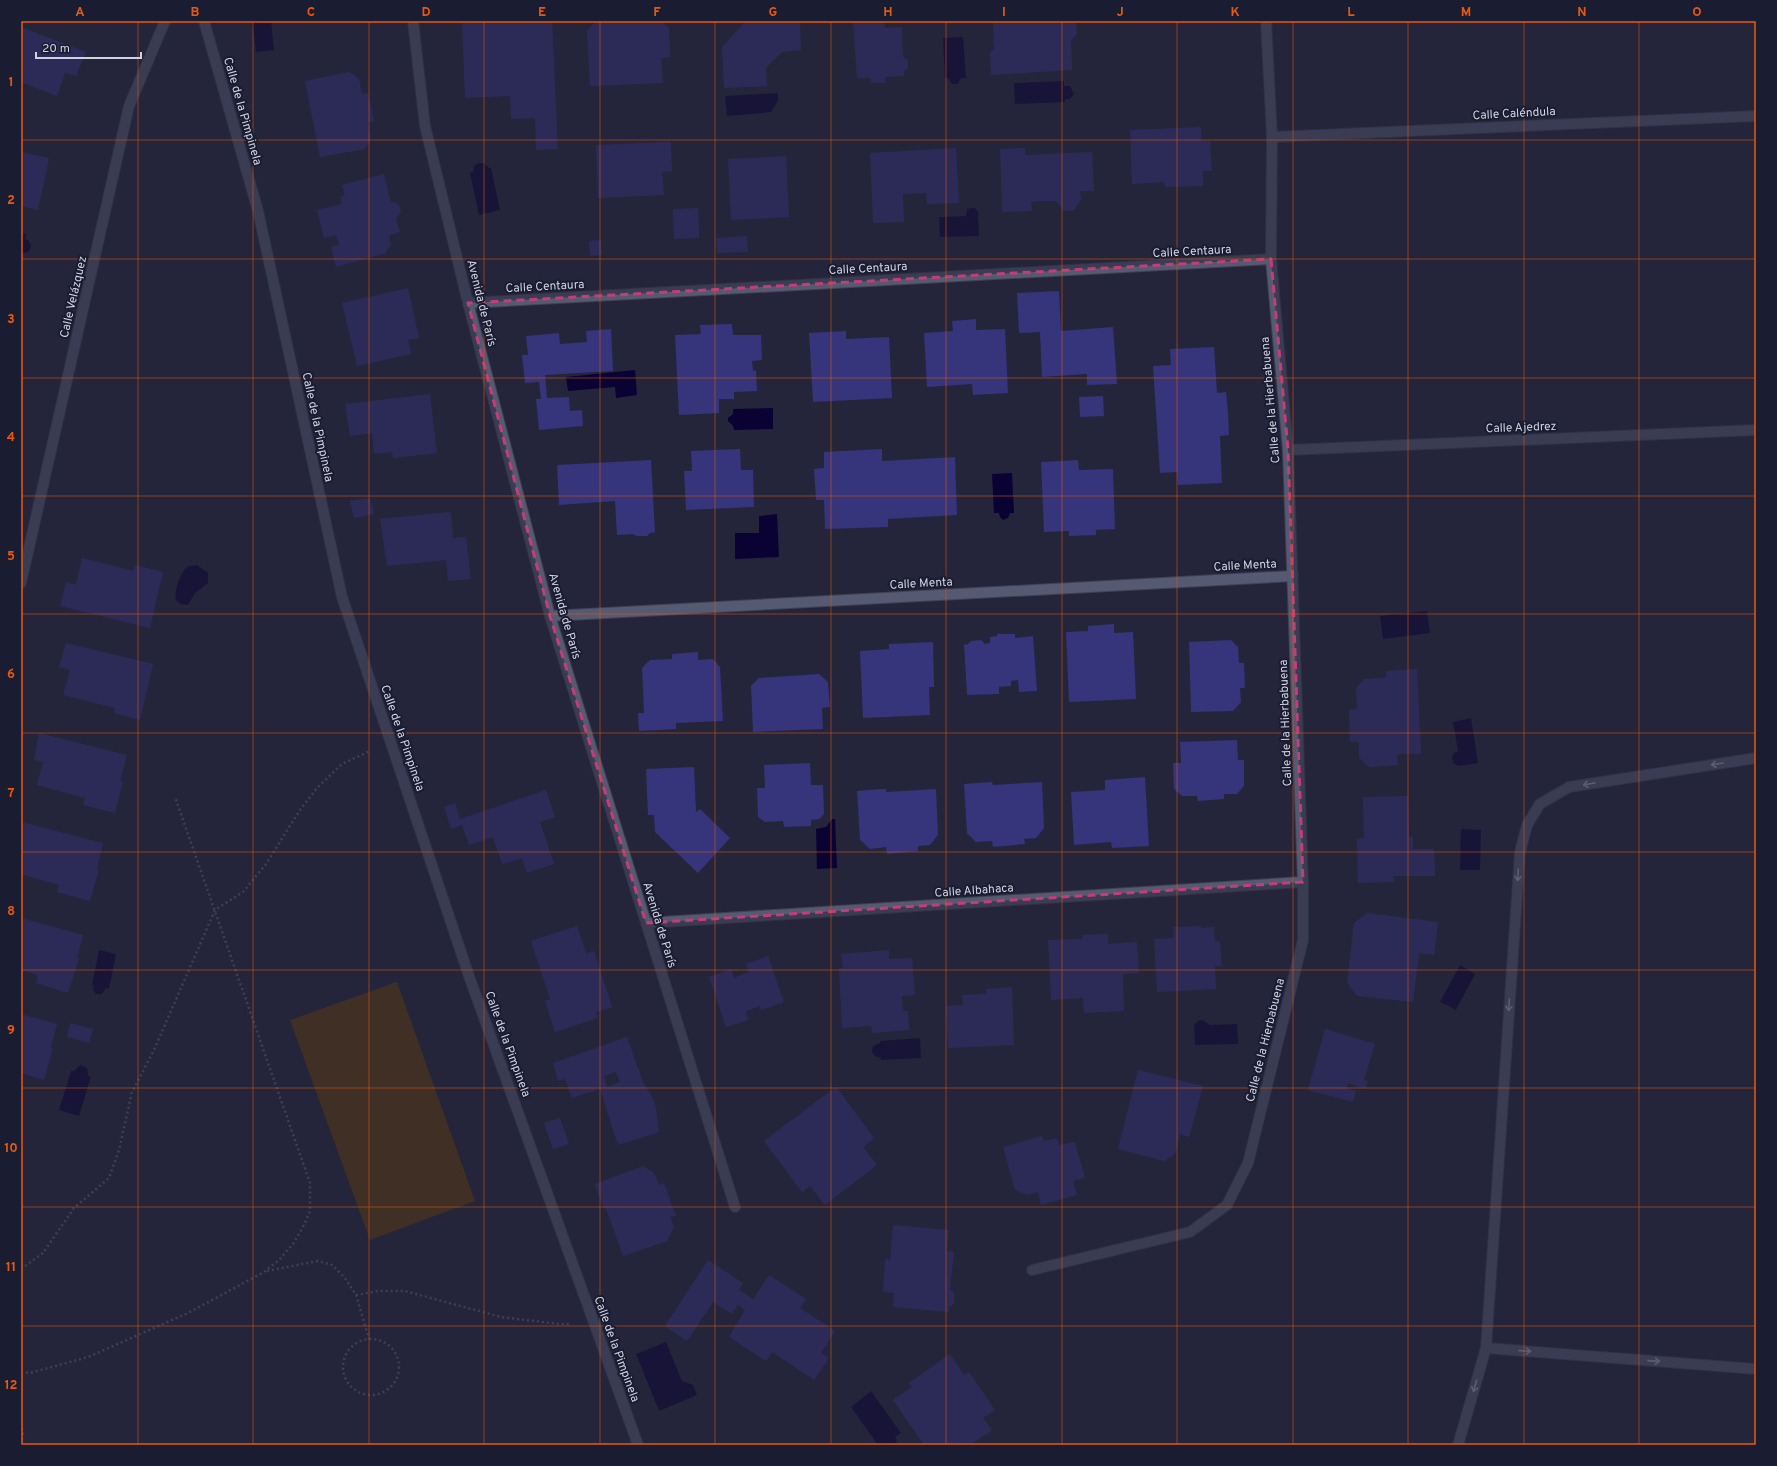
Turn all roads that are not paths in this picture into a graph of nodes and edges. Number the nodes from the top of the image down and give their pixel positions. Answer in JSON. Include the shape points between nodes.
{"nodes":[{"id":1,"x":165,"y":21,"type":"edge"},
{"id":2,"x":204,"y":21,"type":"edge"},
{"id":3,"x":413,"y":21,"type":"edge"},
{"id":4,"x":1266,"y":21,"type":"edge"},
{"id":5,"x":1756,"y":116,"type":"edge"},
{"id":6,"x":1272,"y":137,"type":"junction"},
{"id":7,"x":1270,"y":259,"type":"junction"},
{"id":8,"x":468,"y":303,"type":"junction"},
{"id":9,"x":1756,"y":430,"type":"edge"},
{"id":10,"x":1288,"y":450,"type":"junction"},
{"id":11,"x":1293,"y":576,"type":"junction"},
{"id":12,"x":21,"y":583,"type":"edge"},
{"id":13,"x":550,"y":616,"type":"junction"},
{"id":14,"x":1756,"y":758,"type":"edge"},
{"id":15,"x":1304,"y":882,"type":"junction"},
{"id":16,"x":646,"y":923,"type":"junction"},
{"id":17,"x":735,"y":1207,"type":"dead end"},
{"id":18,"x":1032,"y":1270,"type":"dead end"},
{"id":19,"x":1486,"y":1348,"type":"junction"},
{"id":20,"x":1756,"y":1369,"type":"edge"},
{"id":21,"x":638,"y":1445,"type":"edge"},
{"id":22,"x":1458,"y":1445,"type":"edge"}],
"edges":[{"from":1,"to":12,"type":"street","name":"Calle Velázquez","via":[[129,106]]},
{"from":2,"to":21,"type":"street","name":"Calle de la Pimpinela","via":[[258,211],[342,597],[470,979]]},
{"from":3,"to":8,"type":"street","name":"Avenida de París","via":[[425,126]]},
{"from":4,"to":6,"type":"street","name":"Calle de la Hierbabuena"},
{"from":5,"to":6,"type":"street","name":"Calle Caléndula"},
{"from":6,"to":7,"type":"street","name":"Calle de la Hierbabuena"},
{"from":7,"to":8,"type":"street","name":"Calle Centaura"},
{"from":7,"to":10,"type":"street","name":"Calle de la Hierbabuena"},
{"from":8,"to":13,"type":"street","name":"Avenida de París"},
{"from":9,"to":10,"type":"street","name":"Calle Ajedrez"},
{"from":10,"to":11,"type":"street","name":"Calle de la Hierbabuena"},
{"from":11,"to":13,"type":"street","name":"Calle Menta"},
{"from":11,"to":15,"type":"street","name":"Calle de la Hierbabuena"},
{"from":13,"to":16,"type":"street","name":"Avenida de París"},
{"from":14,"to":19,"type":"street","one_way":true,"via":[[1569,787],[1540,804],[1527,825],[1520,852]]},
{"from":15,"to":16,"type":"street","name":"Calle Albahaca"},
{"from":15,"to":18,"type":"street","name":"Calle de la Hierbabuena","via":[[1303,940],[1248,1164],[1227,1205],[1190,1232]]},
{"from":16,"to":17,"type":"street","name":"Avenida de París"},
{"from":19,"to":20,"type":"street","one_way":true},
{"from":19,"to":22,"type":"street","one_way":true}]}
